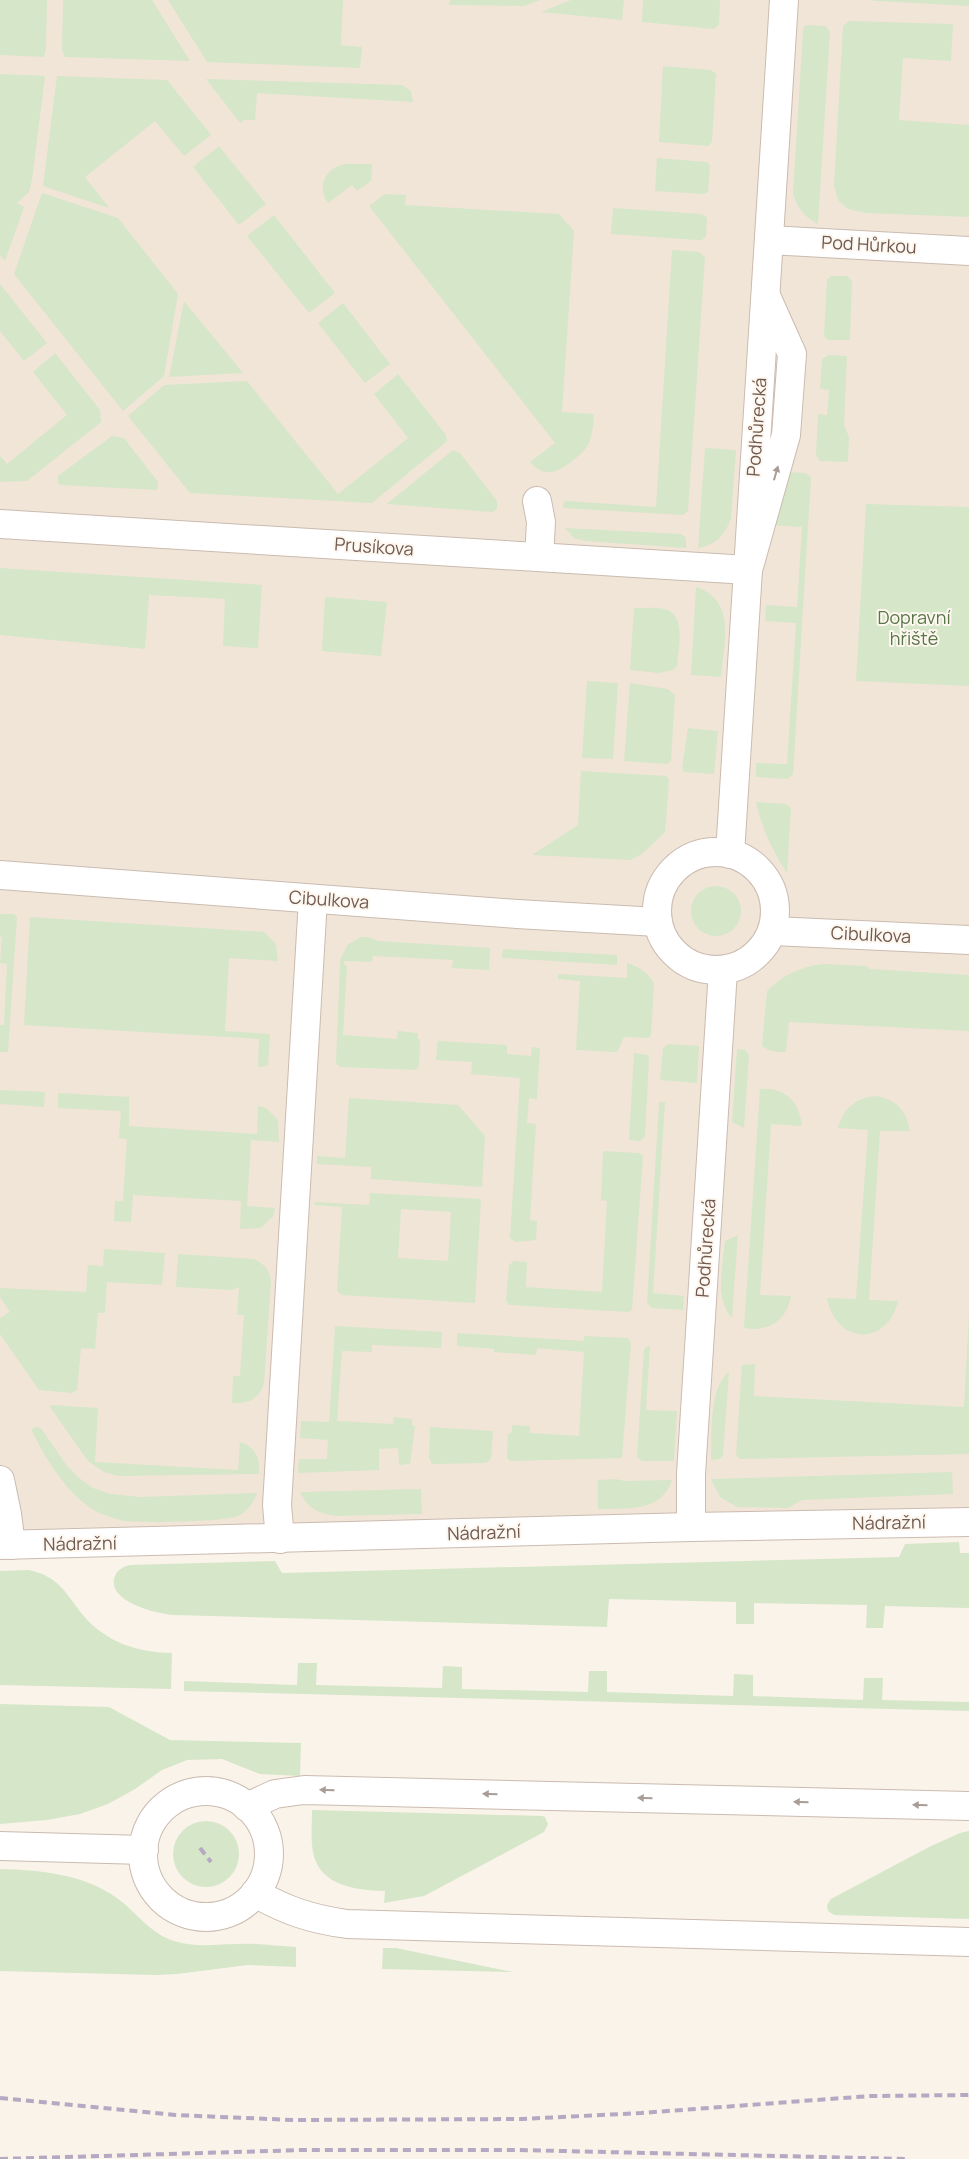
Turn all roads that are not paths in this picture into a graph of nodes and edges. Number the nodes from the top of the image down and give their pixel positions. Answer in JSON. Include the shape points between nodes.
{"nodes":[{"id":1,"x":784,"y":0,"type":"edge"},
{"id":2,"x":769,"y":240,"type":"junction"},
{"id":3,"x":969,"y":251,"type":"edge"},
{"id":4,"x":537,"y":501,"type":"dead end"},
{"id":5,"x":0,"y":524,"type":"edge"},
{"id":6,"x":539,"y":557,"type":"junction"},
{"id":7,"x":748,"y":570,"type":"junction"},
{"id":8,"x":730,"y":854,"type":"junction"},
{"id":9,"x":0,"y":875,"type":"edge"},
{"id":10,"x":313,"y":899,"type":"junction"},
{"id":11,"x":658,"y":922,"type":"junction"},
{"id":12,"x":773,"y":931,"type":"junction"},
{"id":13,"x":969,"y":940,"type":"edge"},
{"id":14,"x":723,"y":970,"type":"junction"},
{"id":15,"x":0,"y":1480,"type":"edge"},
{"id":16,"x":969,"y":1522,"type":"edge"},
{"id":17,"x":691,"y":1527,"type":"junction"},
{"id":18,"x":280,"y":1539,"type":"junction"},
{"id":19,"x":6,"y":1545,"type":"edge"},
{"id":20,"x":969,"y":1806,"type":"edge"},
{"id":21,"x":247,"y":1807,"type":"junction"},
{"id":22,"x":0,"y":1846,"type":"edge"},
{"id":23,"x":144,"y":1850,"type":"junction"},
{"id":24,"x":255,"y":1893,"type":"junction"},
{"id":25,"x":969,"y":1942,"type":"edge"}],
"edges":[{"from":1,"to":2,"type":"street","name":"Podhůrecká"},
{"from":2,"to":3,"type":"street","name":"Pod Hůrkou"},
{"from":2,"to":7,"type":"street","name":"Podhůrecká"},
{"from":4,"to":6,"type":"street","via":[[541,522]]},
{"from":5,"to":6,"type":"street","name":"Prusíkova"},
{"from":6,"to":7,"type":"street","name":"Prusíkova"},
{"from":7,"to":8,"type":"street","name":"Podhůrecká"},
{"from":8,"to":11,"type":"street","via":[[697,855],[682,863],[661,889]]},
{"from":8,"to":12,"type":"street","via":[[755,866],[765,878],[775,903]]},
{"from":9,"to":10,"type":"street","name":"Cibulkova"},
{"from":10,"to":11,"type":"street","name":"Cibulkova"},
{"from":10,"to":18,"type":"street","via":[[277,1505]]},
{"from":11,"to":14,"type":"street","via":[[663,937],[682,959],[701,968]]},
{"from":12,"to":13,"type":"street","name":"Cibulkova"},
{"from":12,"to":14,"type":"street","via":[[759,953],[748,962]]},
{"from":14,"to":17,"type":"street","name":"Podhůrecká"},
{"from":15,"to":19,"type":"street","via":[[7,1514]]},
{"from":16,"to":17,"type":"street","name":"Nádražní"},
{"from":17,"to":18,"type":"street","name":"Nádražní"},
{"from":18,"to":19,"type":"street","name":"Nádražní"},
{"from":20,"to":21,"type":"street","one_way":true,"via":[[304,1790],[275,1794]]},
{"from":21,"to":23,"type":"street","via":[[226,1794],[200,1792],[182,1796],[157,1815],[147,1831]]},
{"from":21,"to":24,"type":"street","via":[[262,1827],[269,1852],[264,1876]]},
{"from":22,"to":23,"type":"street"},
{"from":23,"to":24,"type":"street","via":[[145,1869],[152,1886],[164,1901],[180,1912],[218,1916],[241,1906]]},
{"from":24,"to":25,"type":"street","via":[[299,1914],[347,1924]]}]}
